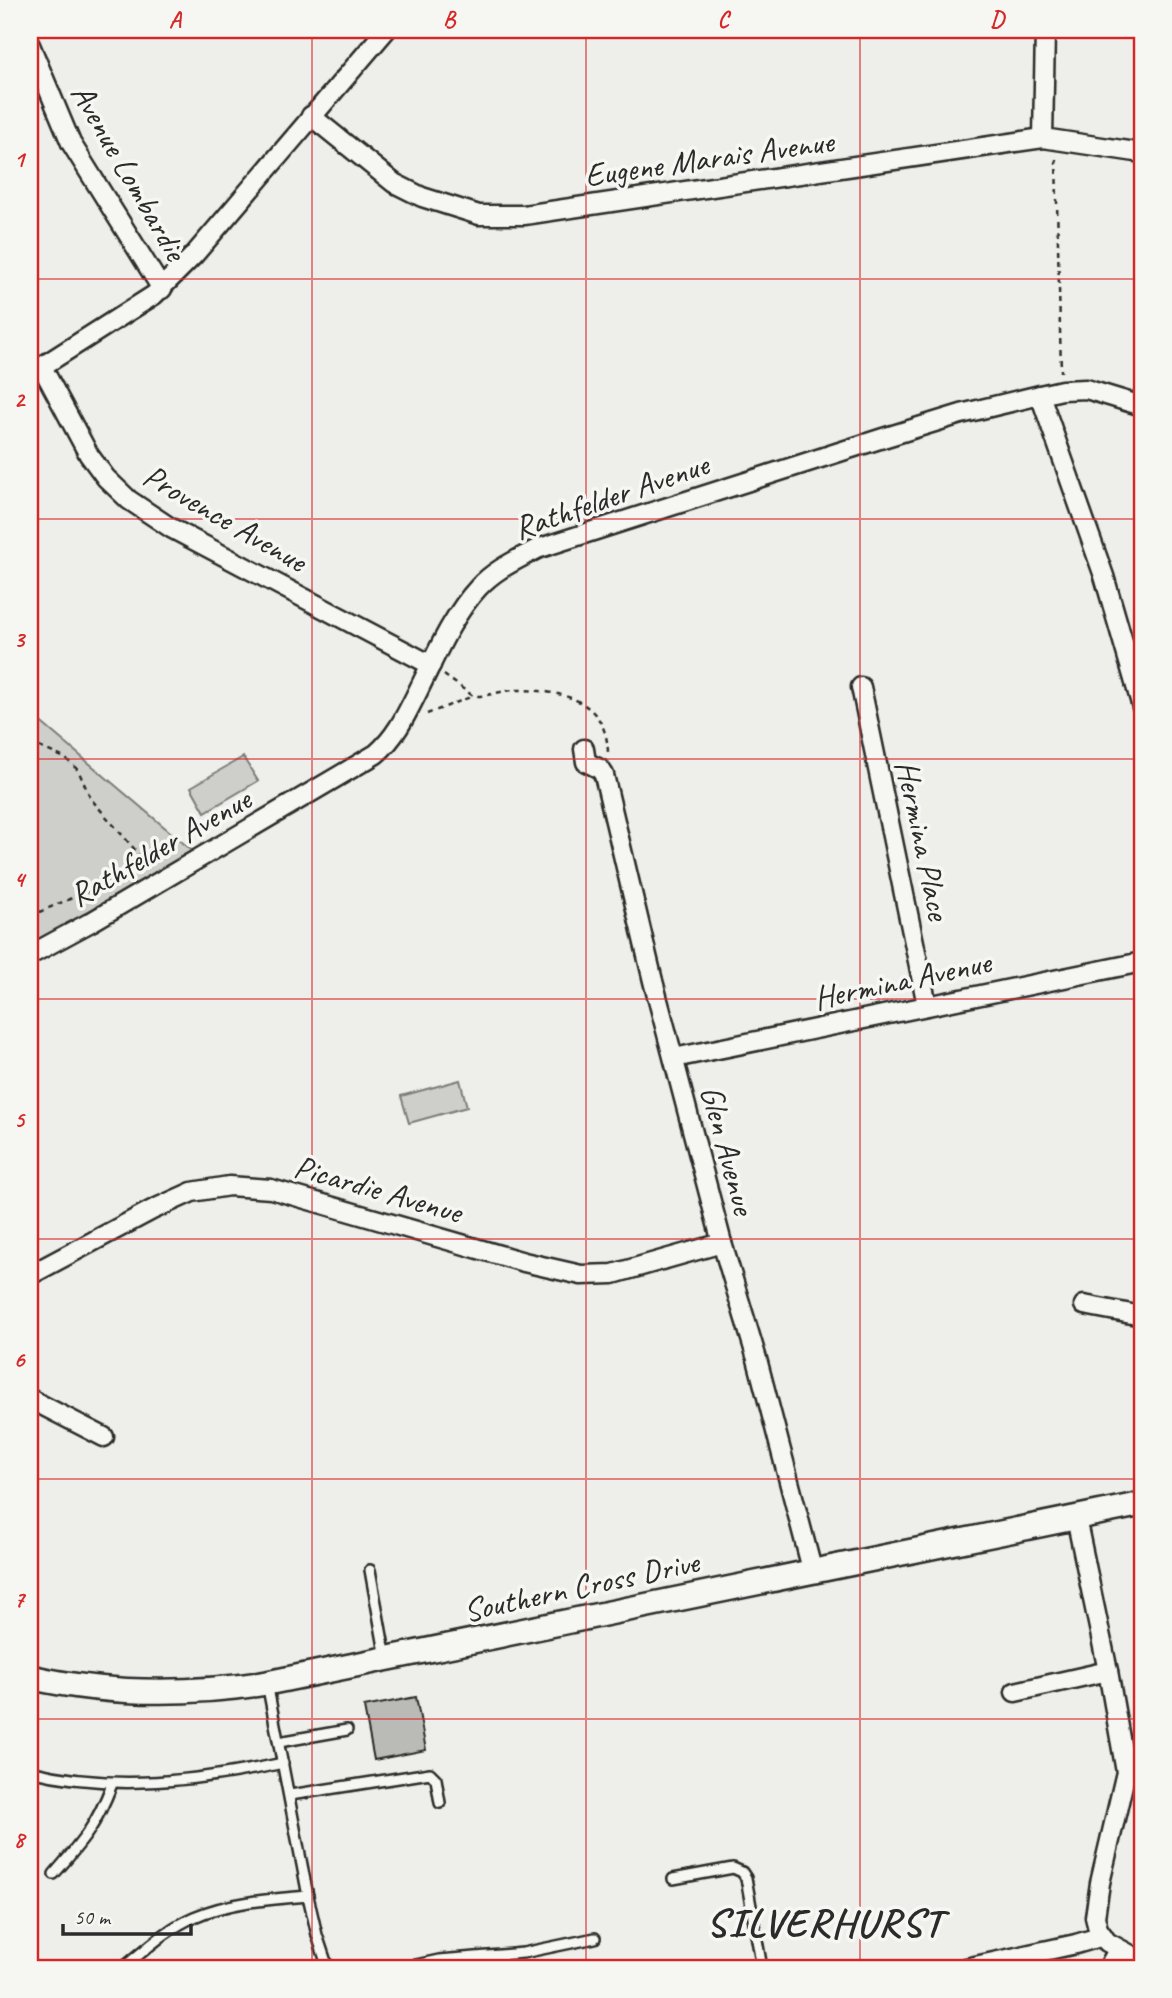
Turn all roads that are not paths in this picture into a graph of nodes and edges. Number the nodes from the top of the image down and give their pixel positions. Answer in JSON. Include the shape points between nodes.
{"nodes":[{"id":1,"x":386,"y":30,"type":"edge"},
{"id":2,"x":1045,"y":30,"type":"edge"},
{"id":3,"x":30,"y":45,"type":"edge"},
{"id":4,"x":311,"y":116,"type":"junction"},
{"id":5,"x":1049,"y":139,"type":"junction"},
{"id":6,"x":1142,"y":153,"type":"edge"},
{"id":7,"x":162,"y":289,"type":"junction"},
{"id":8,"x":36,"y":370,"type":"edge"},
{"id":9,"x":1040,"y":395,"type":"junction"},
{"id":10,"x":1142,"y":407,"type":"edge"},
{"id":11,"x":431,"y":665,"type":"junction"},
{"id":12,"x":861,"y":687,"type":"dead end"},
{"id":13,"x":1142,"y":707,"type":"edge"},
{"id":14,"x":584,"y":749,"type":"dead end"},
{"id":15,"x":30,"y":955,"type":"edge"},
{"id":16,"x":1142,"y":962,"type":"edge"},
{"id":17,"x":927,"y":1005,"type":"junction"},
{"id":18,"x":674,"y":1059,"type":"junction"},
{"id":19,"x":722,"y":1243,"type":"junction"},
{"id":20,"x":30,"y":1275,"type":"edge"},
{"id":21,"x":1084,"y":1305,"type":"dead end"},
{"id":22,"x":1142,"y":1316,"type":"edge"},
{"id":23,"x":30,"y":1399,"type":"edge"},
{"id":24,"x":104,"y":1437,"type":"dead end"},
{"id":25,"x":1142,"y":1504,"type":"edge"},
{"id":26,"x":1076,"y":1518,"type":"junction"},
{"id":27,"x":370,"y":1570,"type":"dead end"},
{"id":28,"x":813,"y":1573,"type":"junction"},
{"id":29,"x":387,"y":1660,"type":"junction"},
{"id":30,"x":1108,"y":1671,"type":"junction"},
{"id":31,"x":30,"y":1677,"type":"edge"},
{"id":32,"x":267,"y":1683,"type":"junction"},
{"id":33,"x":1015,"y":1692,"type":"dead end"},
{"id":34,"x":347,"y":1730,"type":"dead end"},
{"id":35,"x":279,"y":1742,"type":"junction"},
{"id":36,"x":283,"y":1763,"type":"junction"},
{"id":37,"x":30,"y":1771,"type":"edge"},
{"id":38,"x":1134,"y":1771,"type":"edge"},
{"id":39,"x":112,"y":1784,"type":"junction"},
{"id":40,"x":290,"y":1795,"type":"junction"},
{"id":41,"x":440,"y":1803,"type":"dead end"},
{"id":42,"x":54,"y":1874,"type":"dead end"},
{"id":43,"x":673,"y":1879,"type":"dead end"},
{"id":44,"x":308,"y":1896,"type":"junction"},
{"id":45,"x":1103,"y":1936,"type":"junction"},
{"id":46,"x":595,"y":1938,"type":"dead end"},
{"id":47,"x":1118,"y":1950,"type":"junction"},
{"id":48,"x":1142,"y":1961,"type":"edge"},
{"id":49,"x":123,"y":1968,"type":"edge"},
{"id":50,"x":328,"y":1968,"type":"edge"},
{"id":51,"x":402,"y":1968,"type":"edge"},
{"id":52,"x":762,"y":1968,"type":"edge"},
{"id":53,"x":966,"y":1968,"type":"edge"},
{"id":54,"x":1108,"y":1968,"type":"edge"}],
"edges":[{"from":1,"to":4,"type":"street"},
{"from":2,"to":5,"type":"street"},
{"from":3,"to":7,"type":"street","name":"Avenue Lombardie","via":[[71,143]]},
{"from":4,"to":5,"type":"street","name":"Eugene Marais Avenue","via":[[394,183],[449,207],[496,216]]},
{"from":4,"to":7,"type":"street"},
{"from":5,"to":6,"type":"street","name":"Eugene Marais Avenue"},
{"from":7,"to":8,"type":"street"},
{"from":8,"to":11,"type":"street","name":"Provence Avenue","via":[[89,455],[129,500],[171,528]]},
{"from":9,"to":10,"type":"street","name":"Rathfelder Avenue","via":[[1075,388]]},
{"from":9,"to":11,"type":"street","name":"Rathfelder Avenue","via":[[961,414],[537,549],[504,567],[478,589]]},
{"from":9,"to":13,"type":"street","via":[[1104,576]]},
{"from":11,"to":15,"type":"street","name":"Rathfelder Avenue","via":[[402,722],[376,754]]},
{"from":12,"to":17,"type":"street","name":"Hermina Place"},
{"from":14,"to":18,"type":"street","name":"Glen Avenue","via":[[586,762],[602,771]]},
{"from":16,"to":17,"type":"street","name":"Hermina Avenue"},
{"from":17,"to":18,"type":"street","name":"Hermina Avenue"},
{"from":18,"to":19,"type":"street","name":"Glen Avenue"},
{"from":19,"to":20,"type":"street","name":"Picardie Avenue","via":[[613,1274],[581,1275],[271,1189],[229,1186],[174,1199]]},
{"from":19,"to":28,"type":"street","name":"Glen Avenue"},
{"from":21,"to":22,"type":"street"},
{"from":23,"to":24,"type":"street"},
{"from":25,"to":26,"type":"street","name":"Southern Cross Drive"},
{"from":26,"to":28,"type":"street","name":"Southern Cross Drive"},
{"from":26,"to":30,"type":"street"},
{"from":27,"to":29,"type":"lane"},
{"from":28,"to":29,"type":"street","name":"Southern Cross Drive"},
{"from":29,"to":32,"type":"street","name":"Southern Cross Drive"},
{"from":30,"to":33,"type":"street"},
{"from":30,"to":38,"type":"street"},
{"from":31,"to":32,"type":"street","name":"Southern Cross Drive","via":[[145,1692]]},
{"from":32,"to":35,"type":"lane"},
{"from":34,"to":35,"type":"lane"},
{"from":35,"to":36,"type":"lane"},
{"from":36,"to":39,"type":"lane","via":[[191,1779]]},
{"from":36,"to":40,"type":"lane"},
{"from":37,"to":39,"type":"lane"},
{"from":38,"to":45,"type":"street","via":[[1096,1905],[1096,1922]]},
{"from":39,"to":42,"type":"lane","via":[[95,1824]]},
{"from":40,"to":41,"type":"lane","via":[[430,1773],[436,1779]]},
{"from":40,"to":44,"type":"lane"},
{"from":43,"to":52,"type":"lane","via":[[733,1868],[742,1872]]},
{"from":44,"to":49,"type":"lane","via":[[242,1904],[194,1917],[161,1936]]},
{"from":44,"to":50,"type":"lane"},
{"from":45,"to":47,"type":"street"},
{"from":45,"to":53,"type":"street"},
{"from":46,"to":51,"type":"lane","via":[[523,1953]]},
{"from":47,"to":48,"type":"street"},
{"from":47,"to":54,"type":"street"}]}
